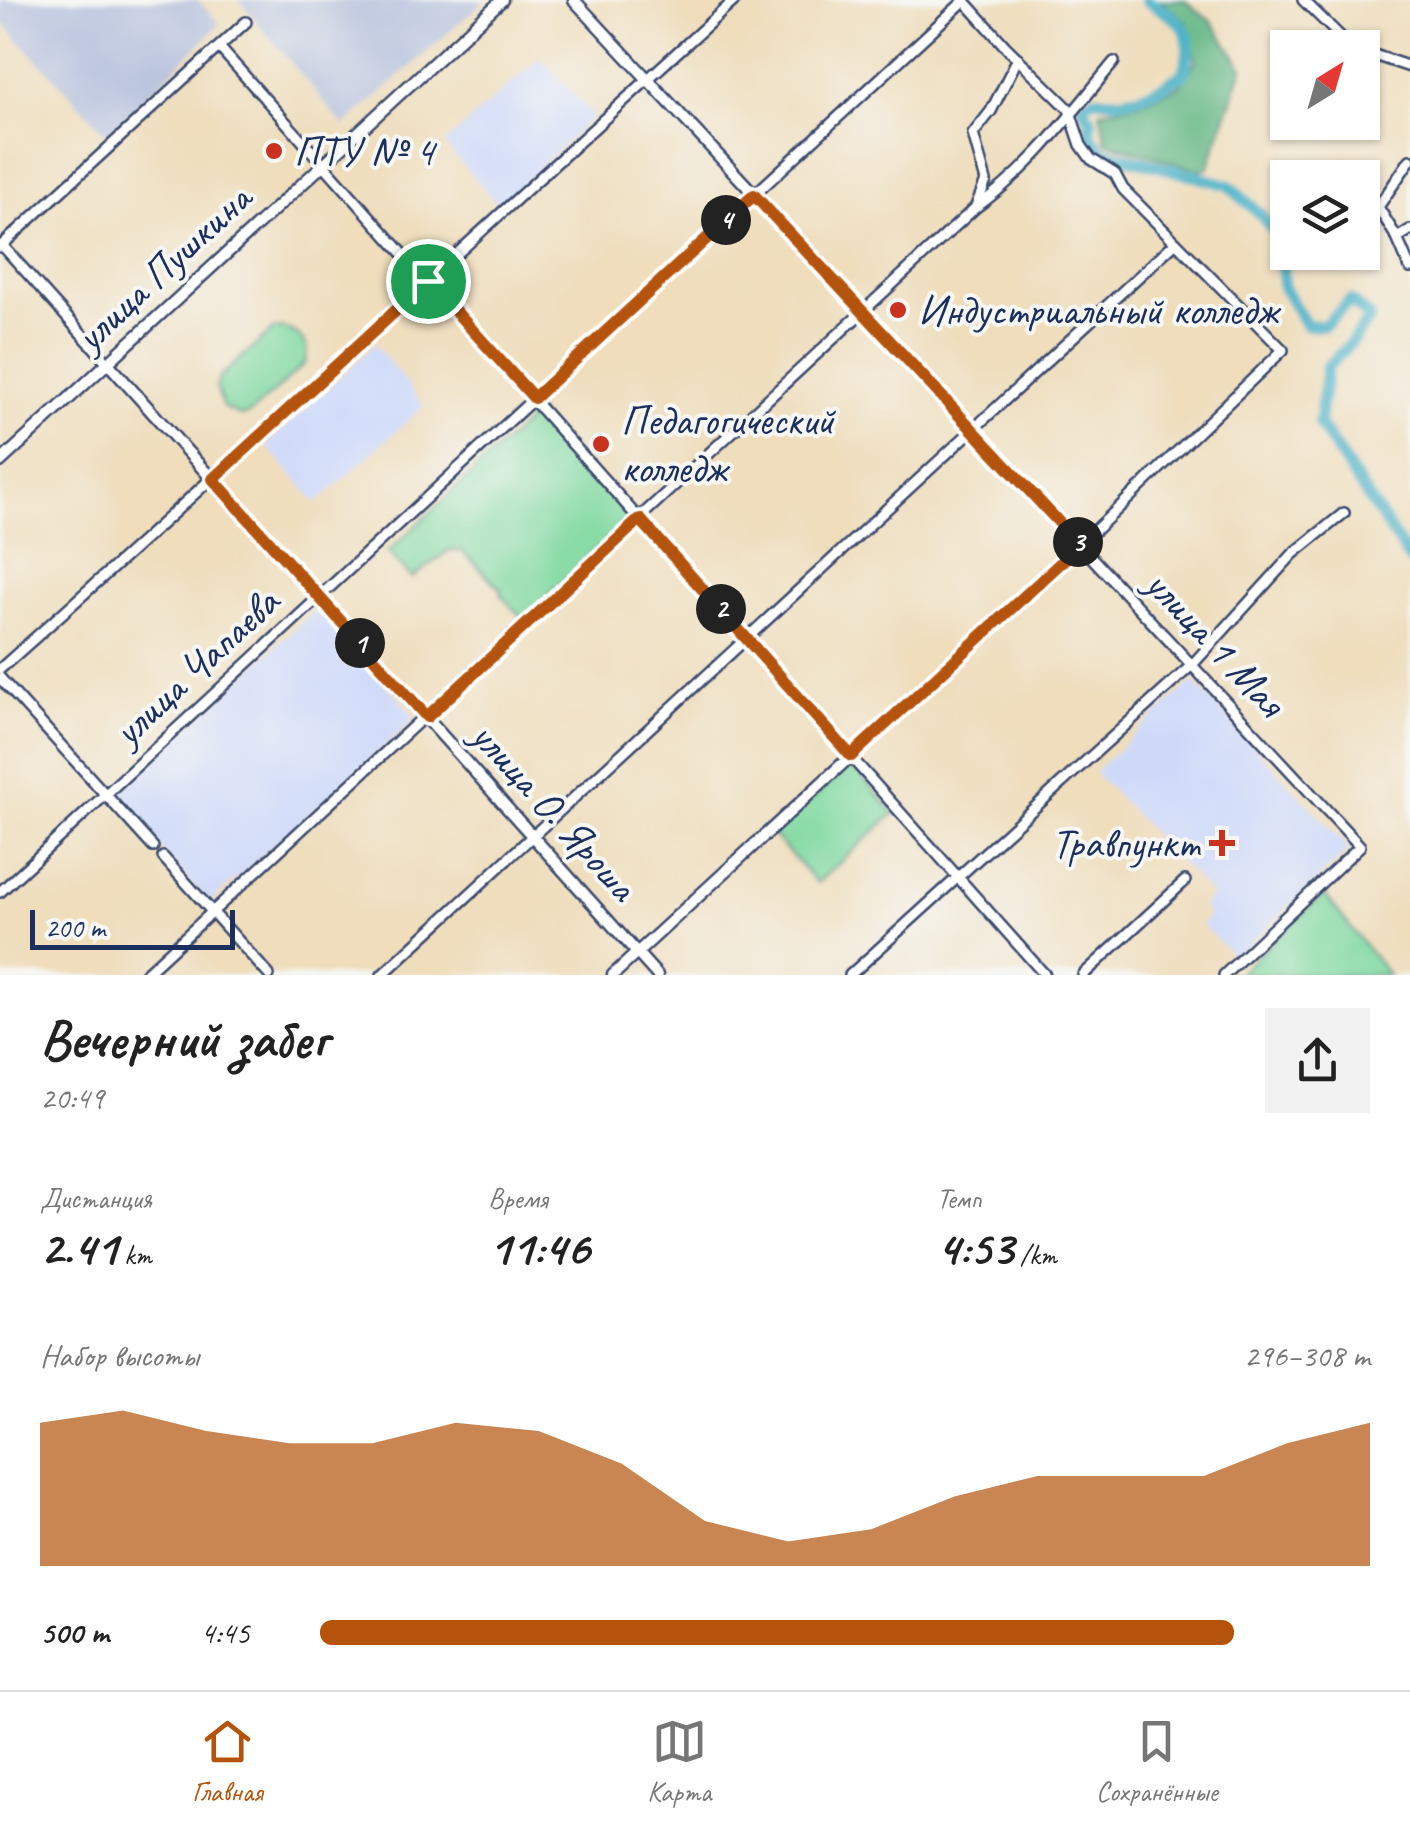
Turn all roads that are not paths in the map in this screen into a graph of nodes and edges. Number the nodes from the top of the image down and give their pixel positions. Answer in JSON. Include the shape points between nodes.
{"nodes":[{"id":1,"x":502,"y":0,"type":"edge"},
{"id":2,"x":574,"y":0,"type":"edge"},
{"id":3,"x":735,"y":0,"type":"edge"},
{"id":4,"x":964,"y":0,"type":"edge"},
{"id":5,"x":1303,"y":0,"type":"edge"},
{"id":6,"x":246,"y":22,"type":"dead end"},
{"id":7,"x":1334,"y":30,"type":"edge"},
{"id":8,"x":219,"y":47,"type":"junction"},
{"id":9,"x":1380,"y":57,"type":"edge"},
{"id":10,"x":1018,"y":58,"type":"junction"},
{"id":11,"x":1114,"y":62,"type":"dead end"},
{"id":12,"x":1410,"y":66,"type":"edge"},
{"id":13,"x":646,"y":77,"type":"junction"},
{"id":14,"x":1072,"y":118,"type":"junction"},
{"id":15,"x":1410,"y":160,"type":"edge"},
{"id":16,"x":324,"y":164,"type":"junction"},
{"id":17,"x":754,"y":195,"type":"junction"},
{"id":18,"x":975,"y":208,"type":"junction"},
{"id":19,"x":1410,"y":230,"type":"edge"},
{"id":20,"x":1397,"y":238,"type":"junction"},
{"id":21,"x":1176,"y":242,"type":"junction"},
{"id":22,"x":1,"y":246,"type":"edge"},
{"id":23,"x":1410,"y":268,"type":"edge"},
{"id":24,"x":428,"y":281,"type":"junction"},
{"id":25,"x":863,"y":312,"type":"junction"},
{"id":26,"x":107,"y":362,"type":"junction"},
{"id":27,"x":534,"y":398,"type":"junction"},
{"id":28,"x":974,"y":431,"type":"junction"},
{"id":29,"x":0,"y":462,"type":"edge"},
{"id":30,"x":213,"y":479,"type":"junction"},
{"id":31,"x":1344,"y":512,"type":"dead end"},
{"id":32,"x":640,"y":519,"type":"junction"},
{"id":33,"x":1080,"y":545,"type":"junction"},
{"id":34,"x":319,"y":598,"type":"junction"},
{"id":35,"x":746,"y":637,"type":"junction"},
{"id":36,"x":1192,"y":665,"type":"junction"},
{"id":37,"x":0,"y":670,"type":"edge"},
{"id":38,"x":0,"y":678,"type":"edge"},
{"id":39,"x":427,"y":717,"type":"junction"},
{"id":40,"x":851,"y":756,"type":"junction"},
{"id":41,"x":106,"y":796,"type":"junction"},
{"id":42,"x":532,"y":836,"type":"junction"},
{"id":43,"x":153,"y":847,"type":"dead end"},
{"id":44,"x":163,"y":857,"type":"dead end"},
{"id":45,"x":958,"y":878,"type":"junction"},
{"id":46,"x":1185,"y":881,"type":"dead end"},
{"id":47,"x":0,"y":892,"type":"edge"},
{"id":48,"x":213,"y":912,"type":"junction"},
{"id":49,"x":637,"y":952,"type":"junction"},
{"id":50,"x":144,"y":975,"type":"edge"},
{"id":51,"x":269,"y":975,"type":"edge"},
{"id":52,"x":382,"y":975,"type":"edge"},
{"id":53,"x":613,"y":975,"type":"edge"},
{"id":54,"x":657,"y":975,"type":"edge"},
{"id":55,"x":850,"y":975,"type":"edge"},
{"id":56,"x":1045,"y":975,"type":"edge"},
{"id":57,"x":1083,"y":975,"type":"edge"},
{"id":58,"x":1224,"y":975,"type":"edge"}],
"edges":[{"from":1,"to":16,"type":"main road","name":"улица Пушкина"},
{"from":2,"to":13,"type":"main road","name":"улица 1 Мая"},
{"from":3,"to":13,"type":"street"},
{"from":4,"to":10,"type":"street"},
{"from":4,"to":17,"type":"street","name":"улица Чапаева"},
{"from":5,"to":7,"type":"street"},
{"from":6,"to":8,"type":"street"},
{"from":8,"to":16,"type":"street"},
{"from":8,"to":22,"type":"street"},
{"from":9,"to":12,"type":"street"},
{"from":10,"to":14,"type":"street"},
{"from":10,"to":18,"type":"street","via":[[973,134],[986,181]]},
{"from":11,"to":14,"type":"street"},
{"from":13,"to":17,"type":"main road","name":"улица 1 Мая"},
{"from":13,"to":24,"type":"street"},
{"from":14,"to":18,"type":"street"},
{"from":14,"to":21,"type":"street","via":[[1091,159],[1116,174]]},
{"from":15,"to":20,"type":"street","via":[[1378,207]]},
{"from":16,"to":24,"type":"street"},
{"from":16,"to":26,"type":"main road","name":"улица Пушкина"},
{"from":17,"to":25,"type":"main road","name":"улица 1 Мая"},
{"from":17,"to":27,"type":"street","name":"улица Чапаева"},
{"from":18,"to":25,"type":"street"},
{"from":19,"to":20,"type":"street"},
{"from":20,"to":23,"type":"street"},
{"from":21,"to":28,"type":"street"},
{"from":21,"to":33,"type":"street","via":[[1283,350]]},
{"from":22,"to":26,"type":"street","name":"улица О. Яроша"},
{"from":24,"to":27,"type":"street"},
{"from":24,"to":30,"type":"street"},
{"from":25,"to":28,"type":"main road","name":"улица 1 Мая"},
{"from":25,"to":32,"type":"street"},
{"from":26,"to":29,"type":"main road","name":"улица Пушкина"},
{"from":26,"to":30,"type":"main road","name":"улица О. Яроша"},
{"from":27,"to":32,"type":"street"},
{"from":27,"to":34,"type":"street","name":"улица Чапаева"},
{"from":28,"to":33,"type":"main road","name":"улица 1 Мая"},
{"from":28,"to":35,"type":"street"},
{"from":30,"to":34,"type":"main road","name":"улица О. Яроша"},
{"from":30,"to":37,"type":"street"},
{"from":31,"to":36,"type":"street","via":[[1292,554]]},
{"from":32,"to":35,"type":"street"},
{"from":32,"to":39,"type":"street"},
{"from":33,"to":36,"type":"street","name":"улица 1 Мая"},
{"from":33,"to":40,"type":"main road"},
{"from":34,"to":39,"type":"main road","name":"улица О. Яроша"},
{"from":34,"to":41,"type":"street","name":"улица Чапаева"},
{"from":35,"to":40,"type":"street"},
{"from":35,"to":42,"type":"street"},
{"from":36,"to":45,"type":"street"},
{"from":36,"to":58,"type":"street","name":"улица 1 Мая","via":[[1360,846]]},
{"from":38,"to":41,"type":"street"},
{"from":39,"to":42,"type":"main road","name":"улица О. Яроша"},
{"from":39,"to":48,"type":"street"},
{"from":40,"to":45,"type":"street"},
{"from":40,"to":49,"type":"main road"},
{"from":41,"to":43,"type":"street"},
{"from":41,"to":47,"type":"street","name":"улица Чапаева"},
{"from":42,"to":49,"type":"main road","name":"улица О. Яроша"},
{"from":42,"to":52,"type":"street"},
{"from":44,"to":48,"type":"street"},
{"from":45,"to":55,"type":"street"},
{"from":45,"to":56,"type":"street"},
{"from":46,"to":57,"type":"street"},
{"from":48,"to":50,"type":"street"},
{"from":48,"to":51,"type":"street"},
{"from":49,"to":53,"type":"main road"},
{"from":49,"to":54,"type":"main road","name":"улица О. Яроша"}]}
